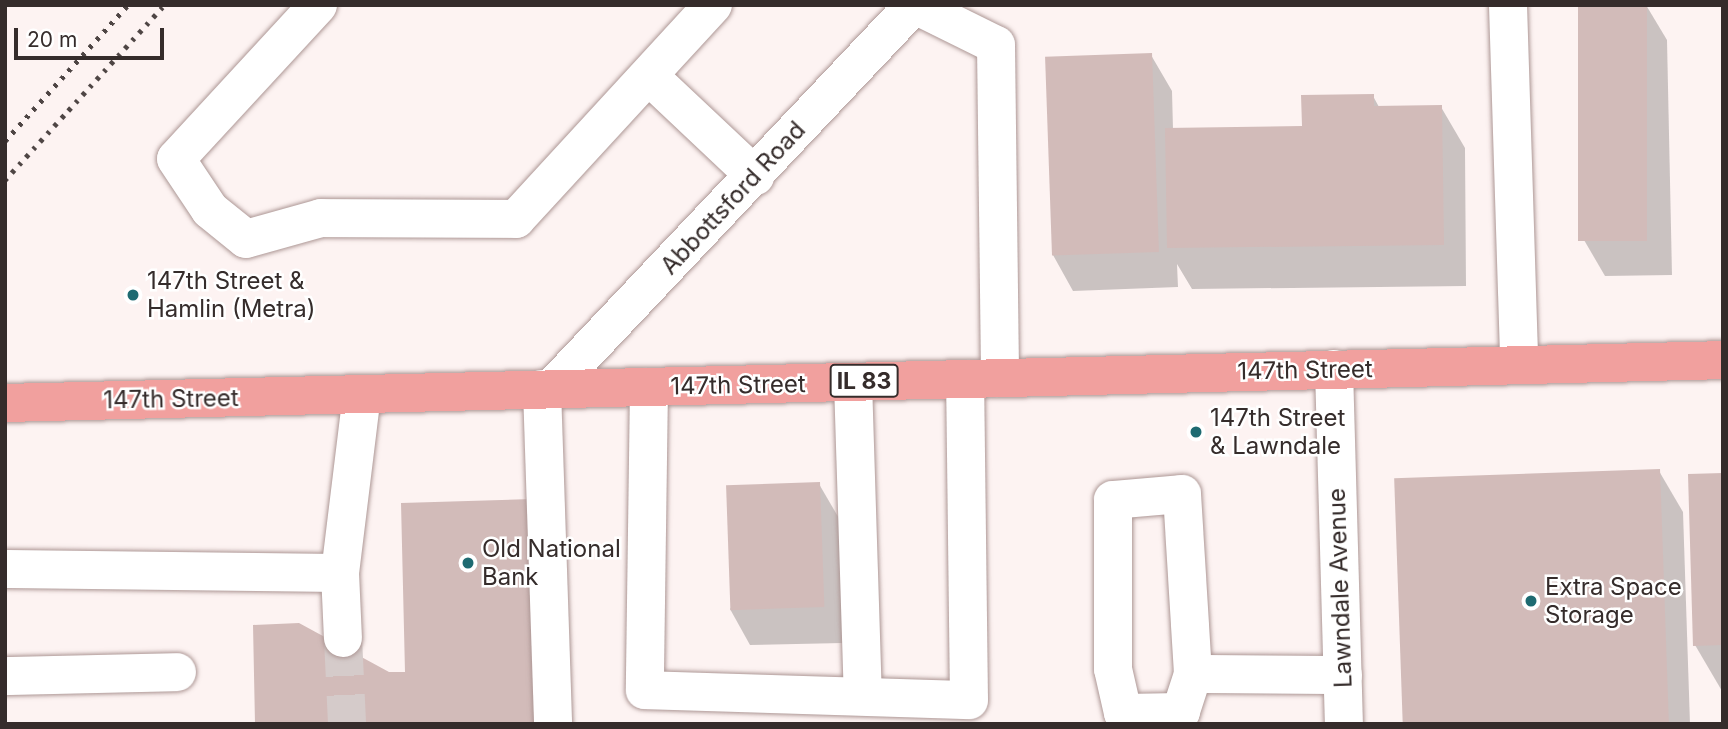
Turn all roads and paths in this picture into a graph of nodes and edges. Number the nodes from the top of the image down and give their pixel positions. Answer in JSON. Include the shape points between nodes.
{"nodes":[{"id":1,"x":318,"y":5,"type":"edge"},
{"id":2,"x":713,"y":5,"type":"edge"},
{"id":3,"x":914,"y":5,"type":"edge"},
{"id":4,"x":1508,"y":5,"type":"edge"},
{"id":5,"x":649,"y":76,"type":"junction"},
{"id":6,"x":755,"y":176,"type":"junction"},
{"id":7,"x":1723,"y":360,"type":"edge"},
{"id":8,"x":1519,"y":365,"type":"junction"},
{"id":9,"x":1334,"y":369,"type":"junction"},
{"id":10,"x":983,"y":379,"type":"junction"},
{"id":11,"x":853,"y":382,"type":"junction"},
{"id":12,"x":649,"y":387,"type":"junction"},
{"id":13,"x":546,"y":389,"type":"junction"},
{"id":14,"x":362,"y":394,"type":"junction"},
{"id":15,"x":5,"y":403,"type":"edge"},
{"id":16,"x":5,"y":569,"type":"edge"},
{"id":17,"x":340,"y":573,"type":"junction"},
{"id":18,"x":343,"y":638,"type":"tunnel mouth"},
{"id":19,"x":177,"y":672,"type":"dead end"},
{"id":20,"x":1193,"y":674,"type":"junction"},
{"id":21,"x":1343,"y":675,"type":"junction"},
{"id":22,"x":5,"y":676,"type":"edge"},
{"id":23,"x":863,"y":696,"type":"junction"},
{"id":24,"x":553,"y":724,"type":"edge"},
{"id":25,"x":1344,"y":724,"type":"edge"}],
"edges":[{"from":1,"to":5,"type":"street","via":[[176,159],[210,210],[246,239],[321,218],[516,219]]},
{"from":2,"to":5,"type":"street"},
{"from":3,"to":6,"type":"street","name":"Abbottsford Road"},
{"from":3,"to":10,"type":"street","via":[[996,45]]},
{"from":4,"to":8,"type":"street"},
{"from":5,"to":6,"type":"street"},
{"from":6,"to":13,"type":"street","name":"Abbottsford Road"},
{"from":7,"to":8,"type":"main road","name":"147th Street","number":"IL 83"},
{"from":8,"to":9,"type":"main road","name":"147th Street","number":"IL 83"},
{"from":9,"to":10,"type":"main road","name":"147th Street","number":"IL 83"},
{"from":9,"to":21,"type":"street","name":"Lawndale Avenue"},
{"from":10,"to":11,"type":"main road","name":"147th Street","number":"IL 83"},
{"from":10,"to":23,"type":"street","via":[[969,700]]},
{"from":11,"to":12,"type":"main road","name":"147th Street","number":"IL 83"},
{"from":11,"to":23,"type":"street"},
{"from":12,"to":13,"type":"main road","name":"147th Street","number":"IL 83"},
{"from":12,"to":23,"type":"street","via":[[646,690]]},
{"from":13,"to":14,"type":"main road","name":"147th Street","number":"IL 83"},
{"from":13,"to":24,"type":"street"},
{"from":14,"to":15,"type":"main road","name":"147th Street","number":"IL 83"},
{"from":14,"to":17,"type":"street"},
{"from":16,"to":17,"type":"street"},
{"from":17,"to":18,"type":"street"},
{"from":19,"to":22,"type":"street"},
{"from":20,"to":20,"type":"street","via":[[1182,494],[1113,500],[1113,669],[1123,713],[1181,712]]},
{"from":20,"to":21,"type":"street"},
{"from":21,"to":25,"type":"street","name":"Lawndale Avenue"}]}
